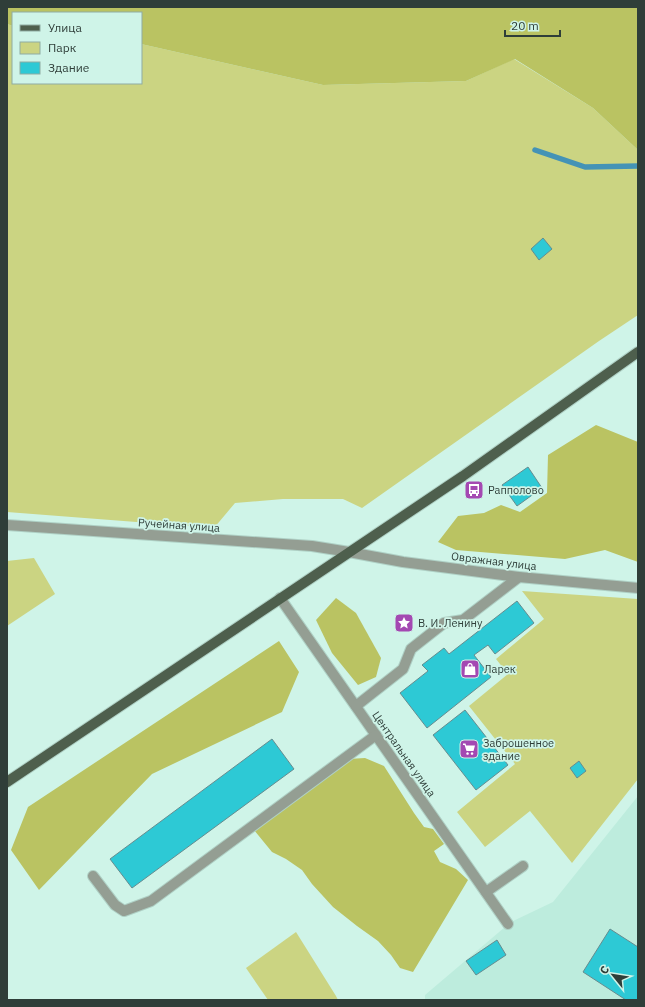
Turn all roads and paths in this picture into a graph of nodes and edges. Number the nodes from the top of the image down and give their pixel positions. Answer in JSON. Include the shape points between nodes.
{"nodes":[{"id":1,"x":638,"y":352,"type":"edge"},
{"id":2,"x":7,"y":525,"type":"edge"},
{"id":3,"x":348,"y":552,"type":"junction"},
{"id":4,"x":519,"y":577,"type":"junction"},
{"id":5,"x":638,"y":588,"type":"edge"},
{"id":6,"x":280,"y":598,"type":"junction"},
{"id":7,"x":356,"y":706,"type":"junction"},
{"id":8,"x":376,"y":735,"type":"junction"},
{"id":9,"x":7,"y":782,"type":"edge"},
{"id":10,"x":524,"y":866,"type":"dead end"},
{"id":11,"x":93,"y":876,"type":"dead end"},
{"id":12,"x":486,"y":892,"type":"junction"},
{"id":13,"x":508,"y":924,"type":"dead end"}],
"edges":[{"from":1,"to":3,"type":"main road","via":[[463,476]]},
{"from":2,"to":3,"type":"street","name":"Ручейная улица","via":[[312,546]]},
{"from":3,"to":4,"type":"street","name":"Овражная улица"},
{"from":3,"to":6,"type":"main road"},
{"from":4,"to":5,"type":"street","name":"Овражная улица"},
{"from":4,"to":7,"type":"street","via":[[463,620],[444,623],[422,640],[411,649],[403,669]]},
{"from":6,"to":7,"type":"street","name":"Центральная улица"},
{"from":6,"to":9,"type":"main road"},
{"from":7,"to":8,"type":"street","name":"Центральная улица"},
{"from":8,"to":11,"type":"street","via":[[152,901],[124,911],[115,905]]},
{"from":8,"to":12,"type":"street","name":"Центральная улица"},
{"from":10,"to":12,"type":"street"},
{"from":12,"to":13,"type":"street","name":"Центральная улица"}]}
